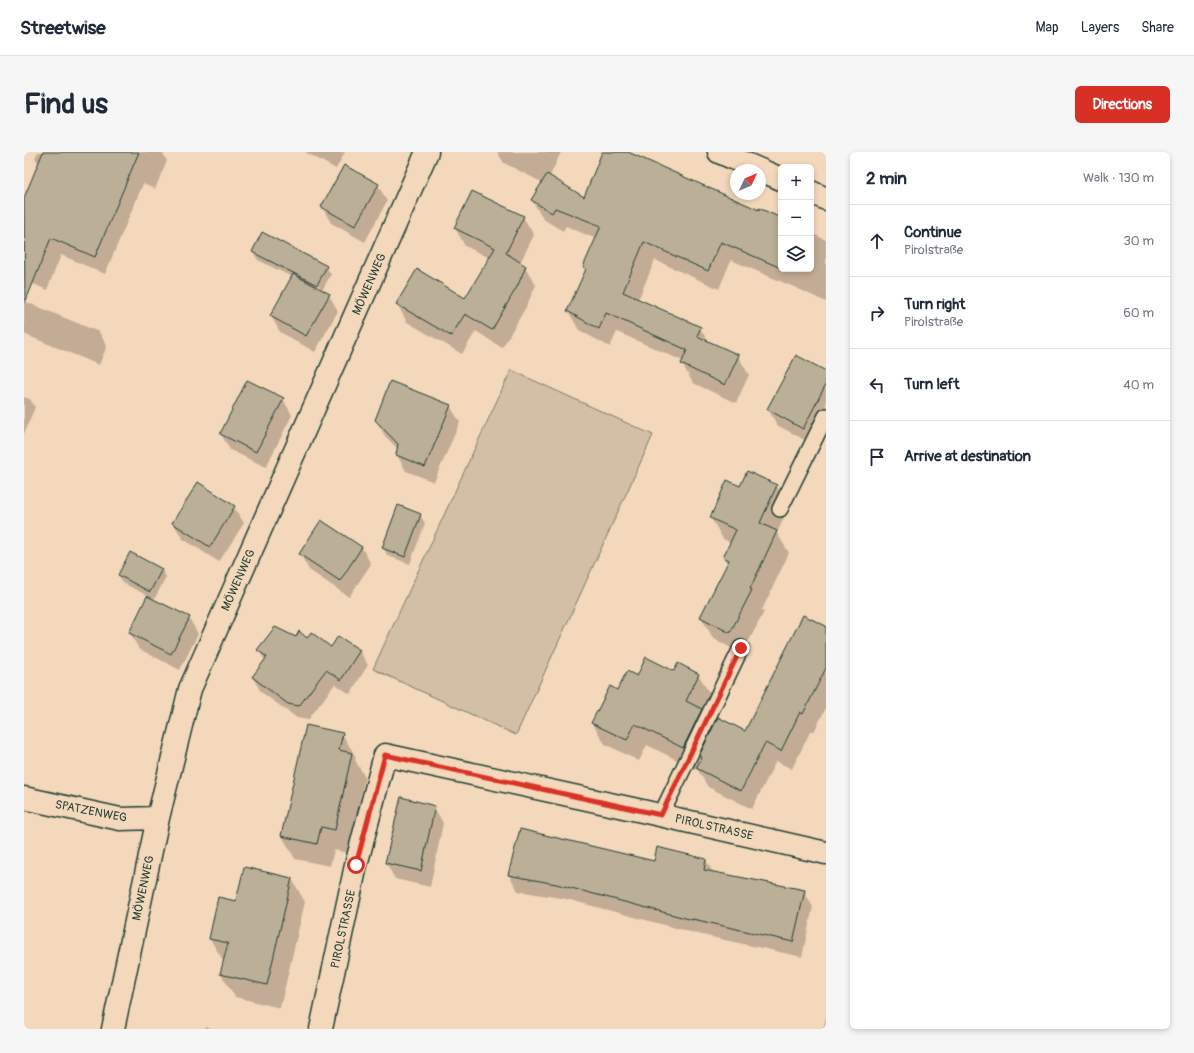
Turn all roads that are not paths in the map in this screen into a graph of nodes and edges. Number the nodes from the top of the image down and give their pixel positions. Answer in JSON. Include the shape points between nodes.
{"nodes":[{"id":1,"x":427,"y":152,"type":"edge"},
{"id":2,"x":719,"y":152,"type":"edge"},
{"id":3,"x":778,"y":178,"type":"edge"},
{"id":4,"x":814,"y":193,"type":"edge"},
{"id":5,"x":826,"y":199,"type":"edge"},
{"id":6,"x":826,"y":416,"type":"edge"},
{"id":7,"x":780,"y":509,"type":"dead end"},
{"id":8,"x":741,"y":648,"type":"dead end"},
{"id":9,"x":24,"y":798,"type":"edge"},
{"id":10,"x":661,"y":815,"type":"junction"},
{"id":11,"x":158,"y":818,"type":"junction"},
{"id":12,"x":826,"y":853,"type":"edge"},
{"id":13,"x":113,"y":1029,"type":"edge"},
{"id":14,"x":321,"y":1029,"type":"edge"}],
"edges":[{"from":1,"to":11,"type":"street","name":"MÖWENWEG","via":[[190,689]]},
{"from":2,"to":3,"type":"street"},
{"from":4,"to":5,"type":"street"},
{"from":6,"to":7,"type":"lane"},
{"from":8,"to":10,"type":"lane"},
{"from":9,"to":11,"type":"street","name":"SPATZENWEG","via":[[120,819]]},
{"from":10,"to":12,"type":"street","name":"PIROLSTRASSE"},
{"from":10,"to":14,"type":"street","name":"PIROLSTRASSE","via":[[385,755],[356,865]]},
{"from":11,"to":13,"type":"street","name":"MÖWENWEG"}]}
